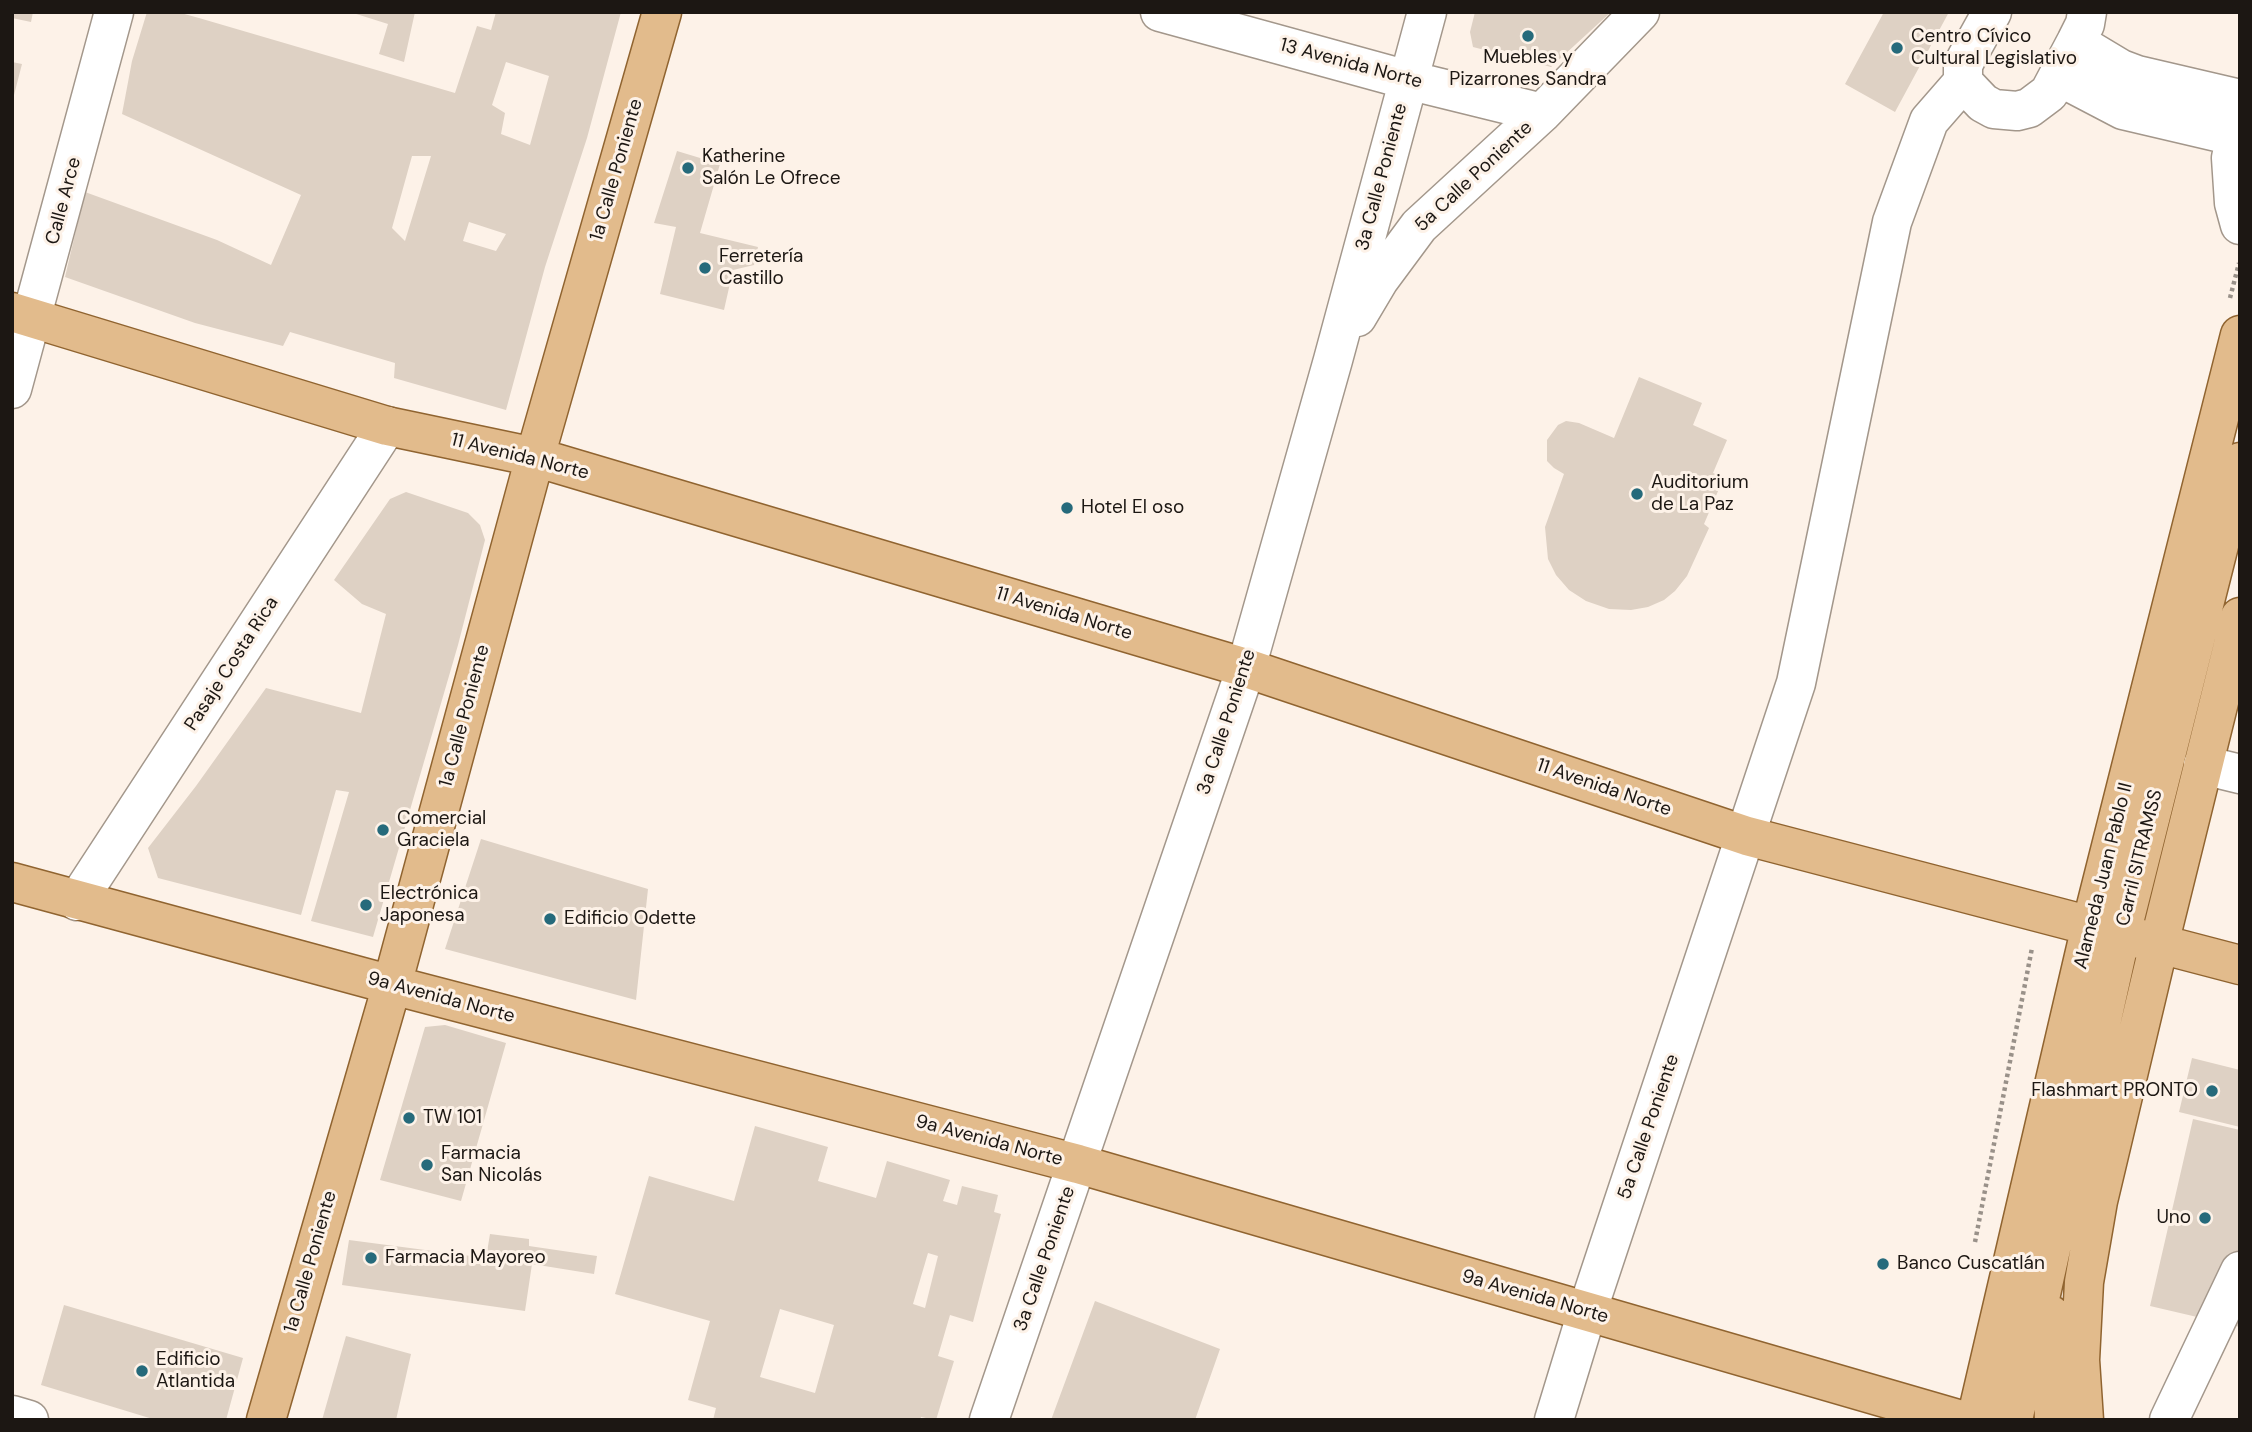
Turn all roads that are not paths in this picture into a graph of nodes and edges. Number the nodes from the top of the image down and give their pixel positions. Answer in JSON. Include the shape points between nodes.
{"nodes":[{"id":1,"x":114,"y":12,"type":"edge"},
{"id":2,"x":662,"y":12,"type":"edge"},
{"id":3,"x":1160,"y":12,"type":"edge"},
{"id":4,"x":1427,"y":12,"type":"edge"},
{"id":5,"x":1640,"y":12,"type":"edge"},
{"id":6,"x":1992,"y":12,"type":"edge"},
{"id":7,"x":2082,"y":27,"type":"edge"},
{"id":8,"x":2058,"y":76,"type":"junction"},
{"id":9,"x":1408,"y":80,"type":"junction"},
{"id":10,"x":1963,"y":82,"type":"junction"},
{"id":11,"x":1542,"y":113,"type":"junction"},
{"id":12,"x":2238,"y":116,"type":"edge"},
{"id":13,"x":2240,"y":225,"type":"edge"},
{"id":14,"x":22,"y":314,"type":"edge"},
{"id":15,"x":2240,"y":335,"type":"edge"},
{"id":16,"x":1333,"y":360,"type":"junction"},
{"id":17,"x":12,"y":389,"type":"edge"},
{"id":18,"x":387,"y":426,"type":"junction"},
{"id":19,"x":535,"y":457,"type":"junction"},
{"id":20,"x":2240,"y":461,"type":"edge"},
{"id":21,"x":2240,"y":617,"type":"edge"},
{"id":22,"x":1246,"y":668,"type":"junction"},
{"id":23,"x":2203,"y":765,"type":"junction"},
{"id":24,"x":2240,"y":774,"type":"edge"},
{"id":25,"x":1747,"y":836,"type":"junction"},
{"id":26,"x":12,"y":882,"type":"edge"},
{"id":27,"x":77,"y":901,"type":"junction"},
{"id":28,"x":2106,"y":930,"type":"junction"},
{"id":29,"x":2159,"y":944,"type":"junction"},
{"id":30,"x":2240,"y":965,"type":"edge"},
{"id":31,"x":392,"y":985,"type":"junction"},
{"id":32,"x":1077,"y":1164,"type":"junction"},
{"id":33,"x":2050,"y":1256,"type":"junction"},
{"id":34,"x":2240,"y":1271,"type":"edge"},
{"id":35,"x":1587,"y":1312,"type":"junction"},
{"id":36,"x":12,"y":1415,"type":"edge"},
{"id":37,"x":29,"y":1420,"type":"edge"},
{"id":38,"x":265,"y":1420,"type":"edge"},
{"id":39,"x":989,"y":1420,"type":"edge"},
{"id":40,"x":1554,"y":1420,"type":"edge"},
{"id":41,"x":1961,"y":1420,"type":"edge"},
{"id":42,"x":1976,"y":1420,"type":"edge"},
{"id":43,"x":2013,"y":1420,"type":"edge"},
{"id":44,"x":2054,"y":1420,"type":"edge"},
{"id":45,"x":2084,"y":1420,"type":"edge"},
{"id":46,"x":2169,"y":1420,"type":"edge"}],
"edges":[{"from":1,"to":14,"type":"street","name":"Calle Arce"},
{"from":2,"to":19,"type":"main road","name":"1a Calle Poniente"},
{"from":3,"to":9,"type":"street","name":"13 Avenida Norte"},
{"from":4,"to":9,"type":"street","name":"3a Calle Poniente"},
{"from":5,"to":11,"type":"street","name":"5a Calle Poniente"},
{"from":6,"to":10,"type":"street","via":[[1967,57]]},
{"from":7,"to":8,"type":"street"},
{"from":7,"to":12,"type":"street","via":[[2111,63]]},
{"from":8,"to":10,"type":"street","via":[[2049,93],[2017,111],[1994,109]]},
{"from":8,"to":12,"type":"street","via":[[2123,110]]},
{"from":9,"to":11,"type":"street","name":"13 Avenida Norte"},
{"from":9,"to":16,"type":"street","name":"3a Calle Poniente"},
{"from":10,"to":25,"type":"street","name":"5a Calle Poniente","via":[[1929,121],[1892,222],[1796,683]]},
{"from":11,"to":16,"type":"street","name":"5a Calle Poniente","via":[[1419,226],[1378,281]]},
{"from":12,"to":13,"type":"street","via":[[2231,178]]},
{"from":14,"to":17,"type":"street","name":"Calle Arce"},
{"from":14,"to":18,"type":"main road","name":"11 Avenida Norte"},
{"from":15,"to":28,"type":"main road","name":"Alameda Juan Pablo II"},
{"from":16,"to":22,"type":"street","name":"3a Calle Poniente"},
{"from":18,"to":19,"type":"main road","name":"11 Avenida Norte"},
{"from":18,"to":27,"type":"street","name":"Pasaje Costa Rica"},
{"from":19,"to":22,"type":"main road","name":"11 Avenida Norte"},
{"from":19,"to":31,"type":"main road","name":"1a Calle Poniente"},
{"from":20,"to":28,"type":"main road","name":"Carril SITRAMSS"},
{"from":21,"to":23,"type":"main road"},
{"from":22,"to":25,"type":"main road","name":"11 Avenida Norte"},
{"from":22,"to":32,"type":"street","name":"3a Calle Poniente"},
{"from":23,"to":24,"type":"street"},
{"from":23,"to":29,"type":"main road"},
{"from":25,"to":28,"type":"main road","name":"11 Avenida Norte"},
{"from":25,"to":35,"type":"street","name":"5a Calle Poniente"},
{"from":26,"to":27,"type":"main road","name":"9a Avenida Norte"},
{"from":27,"to":31,"type":"main road","name":"9a Avenida Norte"},
{"from":28,"to":29,"type":"main road","name":"11 Avenida Norte"},
{"from":28,"to":33,"type":"main road","name":"Carril SITRAMSS"},
{"from":28,"to":42,"type":"main road","name":"Alameda Juan Pablo II"},
{"from":29,"to":30,"type":"main road","name":"11 Avenida Norte"},
{"from":29,"to":45,"type":"main road","via":[[2098,1201],[2084,1282],[2080,1360]]},
{"from":31,"to":32,"type":"main road","name":"9a Avenida Norte"},
{"from":31,"to":38,"type":"main road","name":"1a Calle Poniente"},
{"from":32,"to":35,"type":"main road","name":"9a Avenida Norte"},
{"from":32,"to":39,"type":"street","name":"3a Calle Poniente"},
{"from":33,"to":43,"type":"main road","name":"Carril SITRAMSS"},
{"from":33,"to":44,"type":"main road","name":"Carril SITRAMSS"},
{"from":34,"to":46,"type":"street"},
{"from":35,"to":40,"type":"street","name":"5a Calle Poniente"},
{"from":35,"to":41,"type":"main road","name":"9a Avenida Norte"},
{"from":36,"to":37,"type":"street"}]}
